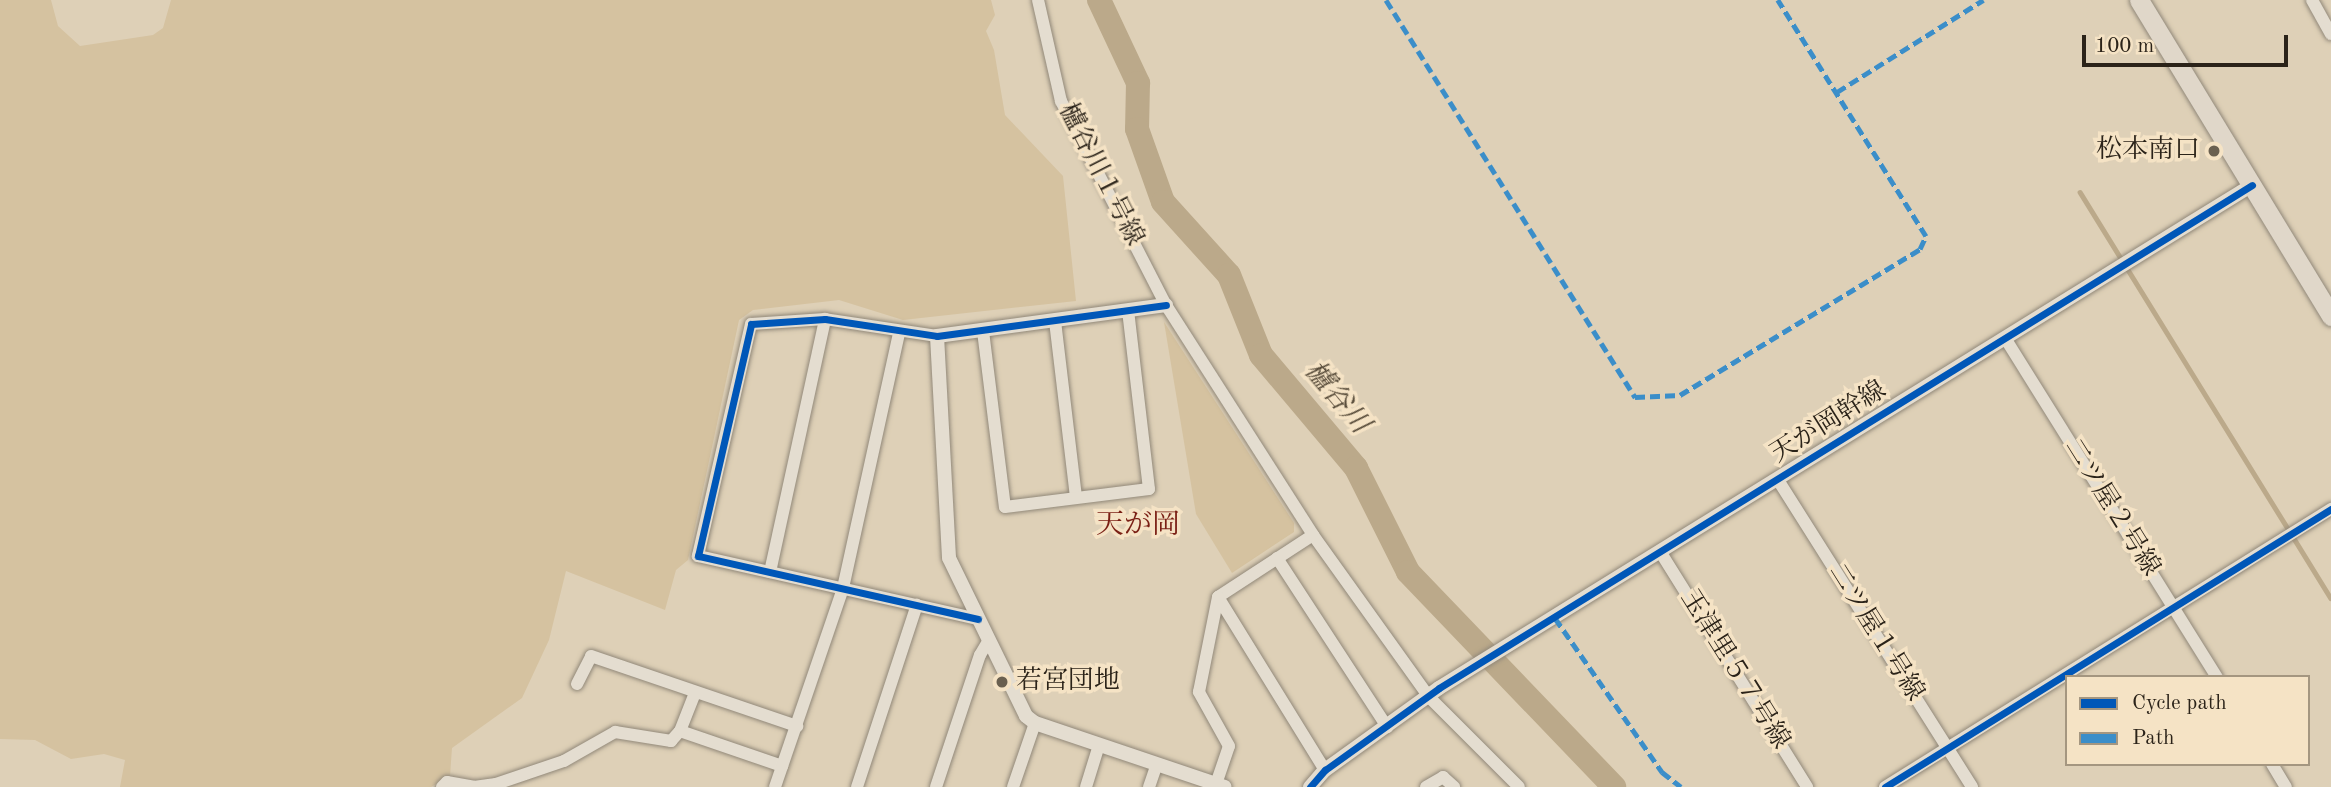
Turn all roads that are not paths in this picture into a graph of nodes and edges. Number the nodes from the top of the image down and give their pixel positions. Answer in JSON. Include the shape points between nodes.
{"nodes":[{"id":1,"x":1038,"y":0,"type":"edge"},
{"id":2,"x":2139,"y":0,"type":"edge"},
{"id":3,"x":2313,"y":4,"type":"edge"},
{"id":4,"x":2331,"y":34,"type":"edge"},
{"id":5,"x":2252,"y":185,"type":"junction"},
{"id":6,"x":1166,"y":305,"type":"junction"},
{"id":7,"x":1128,"y":311,"type":"junction"},
{"id":8,"x":2331,"y":316,"type":"edge"},
{"id":9,"x":825,"y":319,"type":"junction"},
{"id":10,"x":1055,"y":321,"type":"junction"},
{"id":11,"x":983,"y":331,"type":"junction"},
{"id":12,"x":899,"y":333,"type":"junction"},
{"id":13,"x":937,"y":336,"type":"junction"},
{"id":14,"x":2006,"y":338,"type":"junction"},
{"id":15,"x":1778,"y":480,"type":"junction"},
{"id":16,"x":1076,"y":497,"type":"junction"},
{"id":17,"x":2331,"y":509,"type":"edge"},
{"id":18,"x":1313,"y":535,"type":"junction"},
{"id":19,"x":1661,"y":553,"type":"junction"},
{"id":20,"x":1277,"y":558,"type":"junction"},
{"id":21,"x":770,"y":572,"type":"junction"},
{"id":22,"x":843,"y":588,"type":"junction"},
{"id":23,"x":1218,"y":597,"type":"junction"},
{"id":24,"x":917,"y":605,"type":"junction"},
{"id":25,"x":2174,"y":607,"type":"junction"},
{"id":26,"x":978,"y":620,"type":"junction"},
{"id":27,"x":989,"y":640,"type":"junction"},
{"id":28,"x":2216,"y":675,"type":"edge"},
{"id":29,"x":577,"y":684,"type":"dead end"},
{"id":30,"x":695,"y":693,"type":"junction"},
{"id":31,"x":1434,"y":693,"type":"junction"},
{"id":32,"x":1035,"y":723,"type":"junction"},
{"id":33,"x":797,"y":726,"type":"junction"},
{"id":34,"x":1387,"y":727,"type":"junction"},
{"id":35,"x":680,"y":731,"type":"junction"},
{"id":36,"x":1100,"y":745,"type":"junction"},
{"id":37,"x":1947,"y":748,"type":"junction"},
{"id":38,"x":1157,"y":764,"type":"junction"},
{"id":39,"x":782,"y":766,"type":"junction"},
{"id":40,"x":2273,"y":766,"type":"edge"},
{"id":41,"x":1325,"y":770,"type":"junction"},
{"id":42,"x":1219,"y":786,"type":"edge"},
{"id":43,"x":442,"y":787,"type":"edge"},
{"id":44,"x":775,"y":787,"type":"edge"},
{"id":45,"x":857,"y":787,"type":"edge"},
{"id":46,"x":936,"y":787,"type":"edge"},
{"id":47,"x":1013,"y":787,"type":"edge"},
{"id":48,"x":1086,"y":787,"type":"edge"},
{"id":49,"x":1149,"y":787,"type":"edge"},
{"id":50,"x":1310,"y":787,"type":"edge"},
{"id":51,"x":1426,"y":787,"type":"edge"},
{"id":52,"x":1454,"y":787,"type":"edge"},
{"id":53,"x":1520,"y":787,"type":"edge"},
{"id":54,"x":1807,"y":787,"type":"edge"},
{"id":55,"x":1885,"y":787,"type":"edge"},
{"id":56,"x":1972,"y":787,"type":"edge"},
{"id":57,"x":2287,"y":787,"type":"edge"}],
"edges":[{"from":1,"to":6,"type":"street","name":"櫨谷川１号線","via":[[1061,101]]},
{"from":2,"to":5,"type":"main road"},
{"from":3,"to":4,"type":"street"},
{"from":5,"to":8,"type":"main road"},
{"from":5,"to":14,"type":"street","name":"天が岡幹線"},
{"from":6,"to":7,"type":"street"},
{"from":6,"to":18,"type":"street","name":"櫨谷川１号線"},
{"from":7,"to":10,"type":"street"},
{"from":7,"to":16,"type":"street","via":[[1149,489]]},
{"from":9,"to":12,"type":"street"},
{"from":9,"to":21,"type":"street"},
{"from":9,"to":21,"type":"street","via":[[751,324],[701,542],[698,556]]},
{"from":10,"to":11,"type":"street"},
{"from":10,"to":16,"type":"street"},
{"from":11,"to":13,"type":"street"},
{"from":11,"to":16,"type":"street","via":[[1005,508]]},
{"from":12,"to":13,"type":"street"},
{"from":12,"to":22,"type":"street"},
{"from":13,"to":26,"type":"street","via":[[950,558]]},
{"from":14,"to":15,"type":"street","name":"天が岡幹線"},
{"from":14,"to":25,"type":"street","name":"二ツ屋２号線"},
{"from":15,"to":19,"type":"street","name":"天が岡幹線"},
{"from":15,"to":37,"type":"street","name":"二ツ屋１号線"},
{"from":17,"to":25,"type":"street"},
{"from":18,"to":20,"type":"street"},
{"from":18,"to":31,"type":"street","name":"櫨谷川１号線"},
{"from":19,"to":31,"type":"street","name":"天が岡幹線"},
{"from":19,"to":54,"type":"street","name":"玉津里５７号線"},
{"from":20,"to":23,"type":"street"},
{"from":20,"to":34,"type":"street"},
{"from":21,"to":22,"type":"street"},
{"from":22,"to":24,"type":"street"},
{"from":22,"to":33,"type":"street"},
{"from":23,"to":41,"type":"street"},
{"from":23,"to":42,"type":"street","via":[[1199,692],[1229,746]]},
{"from":24,"to":26,"type":"street"},
{"from":24,"to":45,"type":"street"},
{"from":25,"to":28,"type":"street","name":"二ツ屋２号線"},
{"from":25,"to":37,"type":"street"},
{"from":26,"to":27,"type":"street"},
{"from":27,"to":32,"type":"street","via":[[1026,716]]},
{"from":27,"to":46,"type":"street","via":[[979,655]]},
{"from":29,"to":30,"type":"street","via":[[591,656]]},
{"from":30,"to":33,"type":"street"},
{"from":30,"to":35,"type":"street"},
{"from":31,"to":34,"type":"street","name":"天が岡幹線"},
{"from":31,"to":53,"type":"street","name":"櫨谷川１号線"},
{"from":32,"to":36,"type":"street"},
{"from":32,"to":47,"type":"street"},
{"from":33,"to":39,"type":"street"},
{"from":34,"to":41,"type":"street","name":"天が岡幹線"},
{"from":35,"to":39,"type":"street"},
{"from":35,"to":43,"type":"street","via":[[671,741],[615,732],[564,761],[496,784],[474,787],[447,782]]},
{"from":36,"to":38,"type":"street"},
{"from":36,"to":48,"type":"street"},
{"from":37,"to":55,"type":"street"},
{"from":37,"to":56,"type":"street","name":"二ツ屋１号線"},
{"from":38,"to":42,"type":"street"},
{"from":38,"to":49,"type":"street"},
{"from":39,"to":44,"type":"street"},
{"from":40,"to":57,"type":"street"},
{"from":41,"to":50,"type":"street","name":"天が岡幹線"},
{"from":51,"to":52,"type":"street","via":[[1443,777]]}]}
